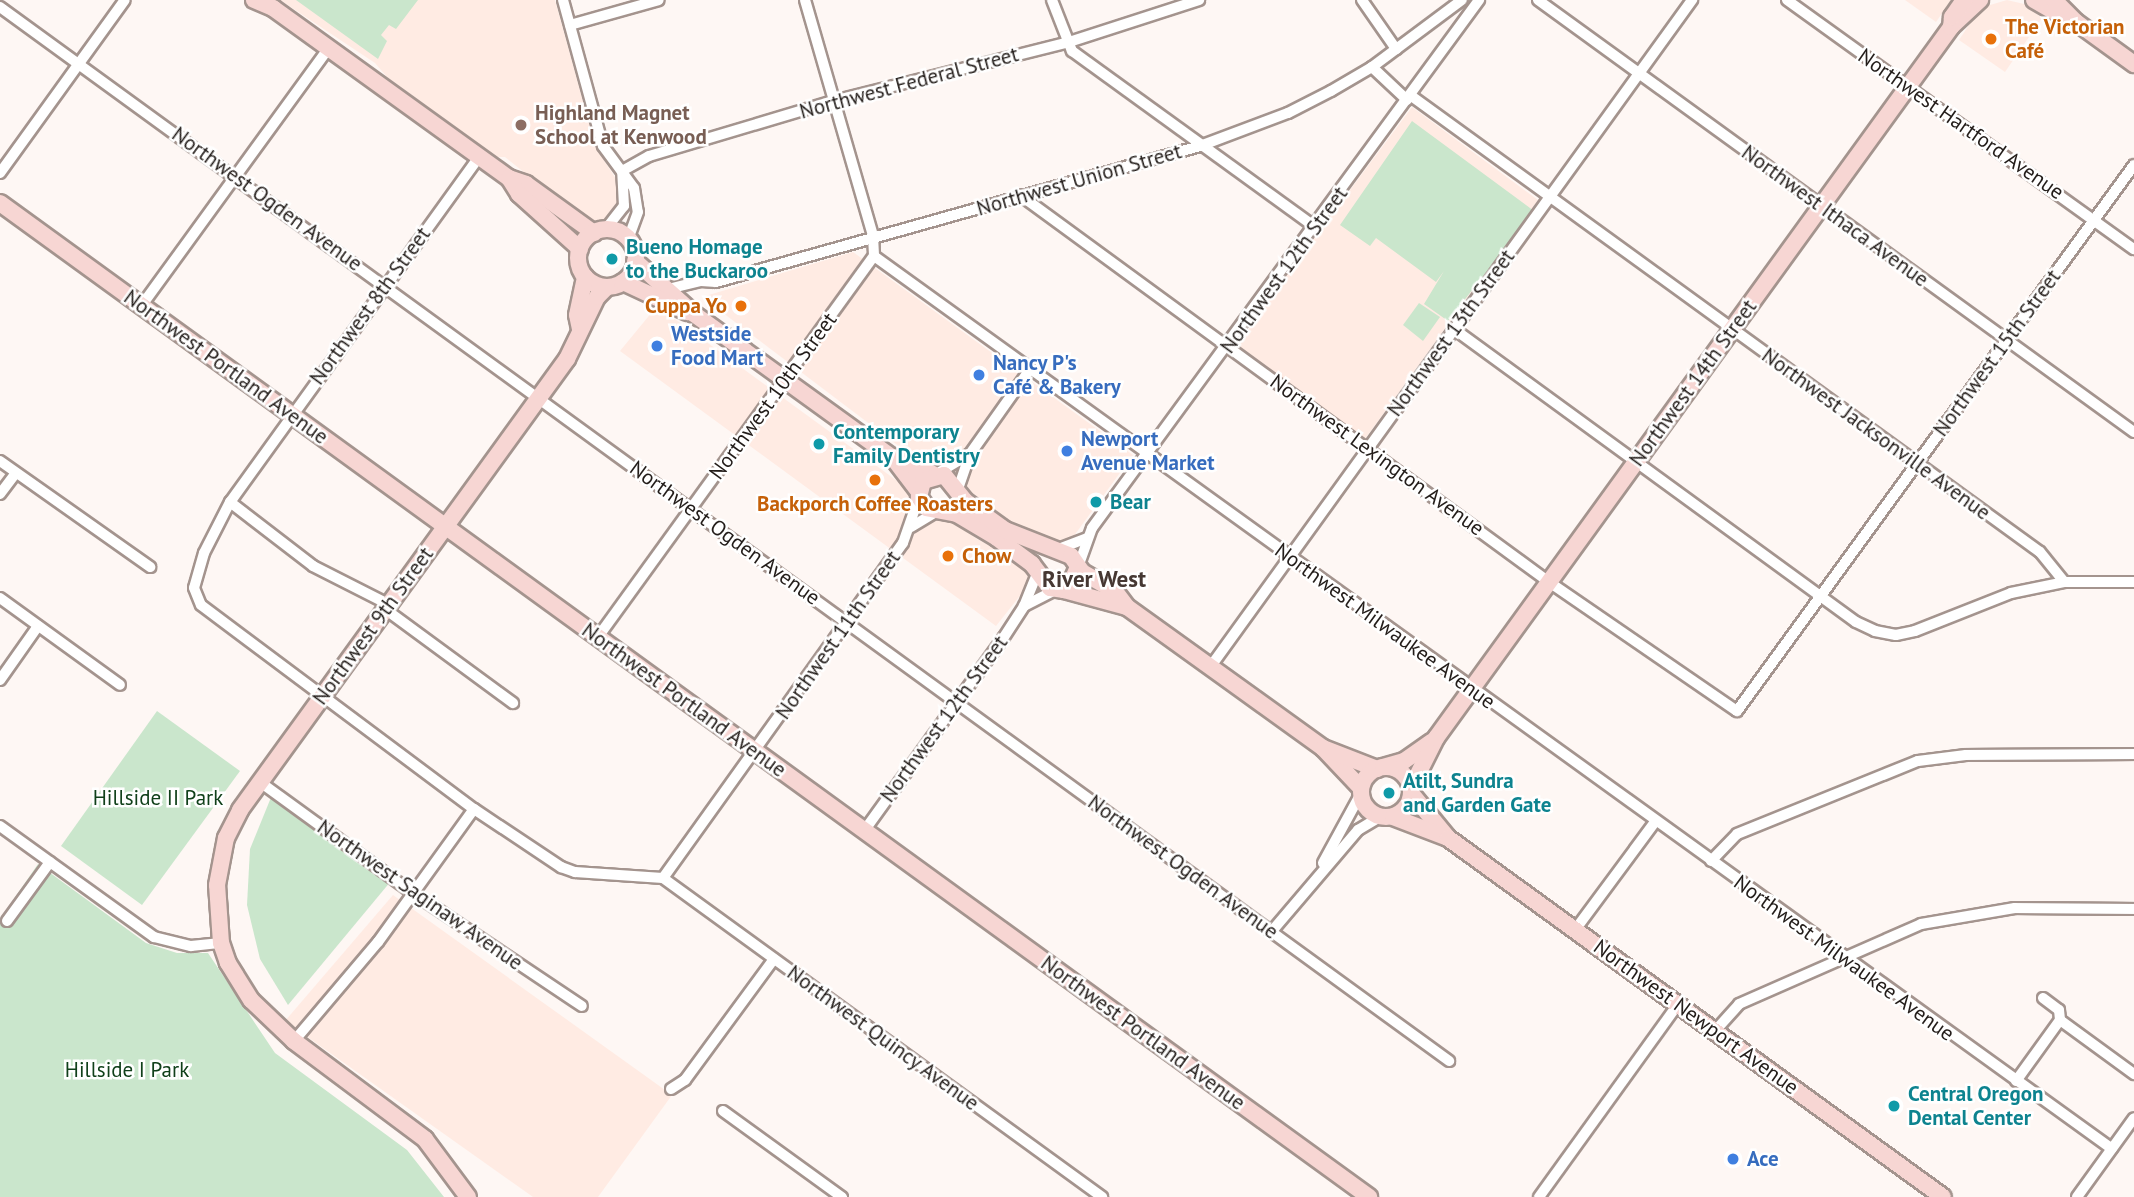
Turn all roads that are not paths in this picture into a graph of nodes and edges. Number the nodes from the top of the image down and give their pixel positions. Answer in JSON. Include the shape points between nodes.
{"nodes":[{"id":1,"x":125,"y":0,"type":"edge"},
{"id":2,"x":254,"y":0,"type":"edge"},
{"id":3,"x":563,"y":0,"type":"edge"},
{"id":4,"x":659,"y":0,"type":"edge"},
{"id":5,"x":805,"y":0,"type":"edge"},
{"id":6,"x":1052,"y":0,"type":"edge"},
{"id":7,"x":1199,"y":0,"type":"edge"},
{"id":8,"x":1362,"y":0,"type":"edge"},
{"id":9,"x":1462,"y":0,"type":"edge"},
{"id":10,"x":1479,"y":0,"type":"edge"},
{"id":11,"x":1538,"y":0,"type":"edge"},
{"id":12,"x":1692,"y":0,"type":"edge"},
{"id":13,"x":1787,"y":0,"type":"edge"},
{"id":14,"x":1964,"y":0,"type":"edge"},
{"id":15,"x":1980,"y":0,"type":"edge"},
{"id":16,"x":2034,"y":0,"type":"edge"},
{"id":17,"x":2054,"y":0,"type":"edge"},
{"id":18,"x":271,"y":4,"type":"edge"},
{"id":19,"x":0,"y":7,"type":"edge"},
{"id":20,"x":2076,"y":22,"type":"junction"},
{"id":21,"x":570,"y":25,"type":"junction"},
{"id":22,"x":1951,"y":27,"type":"junction"},
{"id":23,"x":1066,"y":43,"type":"junction"},
{"id":24,"x":329,"y":48,"type":"junction"},
{"id":25,"x":1396,"y":49,"type":"junction"},
{"id":26,"x":2134,"y":64,"type":"edge"},
{"id":27,"x":79,"y":65,"type":"junction"},
{"id":28,"x":1372,"y":67,"type":"junction"},
{"id":29,"x":1639,"y":74,"type":"junction"},
{"id":30,"x":1908,"y":87,"type":"junction"},
{"id":31,"x":1409,"y":98,"type":"junction"},
{"id":32,"x":833,"y":101,"type":"junction"},
{"id":33,"x":1200,"y":146,"type":"junction"},
{"id":34,"x":479,"y":157,"type":"junction"},
{"id":35,"x":2134,"y":165,"type":"edge"},
{"id":36,"x":622,"y":171,"type":"junction"},
{"id":37,"x":0,"y":173,"type":"edge"},
{"id":38,"x":237,"y":176,"type":"junction"},
{"id":39,"x":509,"y":178,"type":"junction"},
{"id":40,"x":1020,"y":195,"type":"junction"},
{"id":41,"x":1550,"y":197,"type":"junction"},
{"id":42,"x":0,"y":203,"type":"edge"},
{"id":43,"x":1822,"y":207,"type":"junction"},
{"id":44,"x":2094,"y":219,"type":"junction"},
{"id":45,"x":1315,"y":227,"type":"junction"},
{"id":46,"x":600,"y":231,"type":"junction"},
{"id":47,"x":873,"y":236,"type":"junction"},
{"id":48,"x":628,"y":239,"type":"junction"},
{"id":49,"x":580,"y":249,"type":"junction"},
{"id":50,"x":2134,"y":249,"type":"edge"},
{"id":51,"x":874,"y":256,"type":"junction"},
{"id":52,"x":635,"y":261,"type":"junction"},
{"id":53,"x":585,"y":277,"type":"junction"},
{"id":54,"x":623,"y":282,"type":"junction"},
{"id":55,"x":385,"y":286,"type":"junction"},
{"id":56,"x":607,"y":287,"type":"junction"},
{"id":57,"x":668,"y":289,"type":"junction"},
{"id":58,"x":142,"y":306,"type":"junction"},
{"id":59,"x":694,"y":314,"type":"junction"},
{"id":60,"x":580,"y":328,"type":"junction"},
{"id":61,"x":1454,"y":329,"type":"junction"},
{"id":62,"x":1732,"y":329,"type":"junction"},
{"id":63,"x":2008,"y":340,"type":"junction"},
{"id":64,"x":1229,"y":346,"type":"junction"},
{"id":65,"x":1031,"y":368,"type":"junction"},
{"id":66,"x":785,"y":380,"type":"junction"},
{"id":67,"x":540,"y":397,"type":"junction"},
{"id":68,"x":292,"y":415,"type":"junction"},
{"id":69,"x":2134,"y":432,"type":"edge"},
{"id":70,"x":1368,"y":449,"type":"junction"},
{"id":71,"x":970,"y":454,"type":"junction"},
{"id":72,"x":1149,"y":454,"type":"junction"},
{"id":73,"x":893,"y":458,"type":"junction"},
{"id":74,"x":1636,"y":460,"type":"junction"},
{"id":75,"x":0,"y":461,"type":"edge"},
{"id":76,"x":1918,"y":463,"type":"junction"},
{"id":77,"x":16,"y":473,"type":"junction"},
{"id":78,"x":936,"y":474,"type":"junction"},
{"id":79,"x":959,"y":491,"type":"junction"},
{"id":80,"x":0,"y":495,"type":"edge"},
{"id":81,"x":919,"y":495,"type":"junction"},
{"id":82,"x":230,"y":502,"type":"junction"},
{"id":83,"x":692,"y":508,"type":"junction"},
{"id":84,"x":941,"y":511,"type":"junction"},
{"id":85,"x":444,"y":527,"type":"junction"},
{"id":86,"x":911,"y":527,"type":"junction"},
{"id":87,"x":1087,"y":538,"type":"junction"},
{"id":88,"x":1052,"y":549,"type":"junction"},
{"id":89,"x":1290,"y":557,"type":"junction"},
{"id":90,"x":150,"y":567,"type":"dead end"},
{"id":91,"x":1078,"y":567,"type":"junction"},
{"id":92,"x":1037,"y":572,"type":"junction"},
{"id":93,"x":1549,"y":582,"type":"junction"},
{"id":94,"x":2064,"y":582,"type":"junction"},
{"id":95,"x":2134,"y":582,"type":"edge"},
{"id":96,"x":1060,"y":590,"type":"junction"},
{"id":97,"x":1823,"y":594,"type":"junction"},
{"id":98,"x":0,"y":598,"type":"edge"},
{"id":99,"x":387,"y":606,"type":"junction"},
{"id":100,"x":1024,"y":606,"type":"junction"},
{"id":101,"x":1127,"y":607,"type":"junction"},
{"id":102,"x":846,"y":622,"type":"junction"},
{"id":103,"x":38,"y":626,"type":"junction"},
{"id":104,"x":598,"y":637,"type":"junction"},
{"id":105,"x":1211,"y":666,"type":"junction"},
{"id":106,"x":0,"y":680,"type":"edge"},
{"id":107,"x":120,"y":685,"type":"dead end"},
{"id":108,"x":1470,"y":689,"type":"junction"},
{"id":109,"x":324,"y":695,"type":"junction"},
{"id":110,"x":513,"y":703,"type":"dead end"},
{"id":111,"x":957,"y":703,"type":"junction"},
{"id":112,"x":1737,"y":712,"type":"joint"},
{"id":113,"x":1436,"y":738,"type":"junction"},
{"id":114,"x":1323,"y":748,"type":"junction"},
{"id":115,"x":755,"y":752,"type":"junction"},
{"id":116,"x":2134,"y":754,"type":"edge"},
{"id":117,"x":1380,"y":768,"type":"junction"},
{"id":118,"x":260,"y":782,"type":"junction"},
{"id":119,"x":1411,"y":791,"type":"junction"},
{"id":120,"x":1361,"y":792,"type":"junction"},
{"id":121,"x":474,"y":809,"type":"junction"},
{"id":122,"x":1387,"y":817,"type":"junction"},
{"id":123,"x":1655,"y":822,"type":"junction"},
{"id":124,"x":0,"y":826,"type":"edge"},
{"id":125,"x":864,"y":831,"type":"junction"},
{"id":126,"x":1448,"y":838,"type":"junction"},
{"id":127,"x":1711,"y":861,"type":"junction"},
{"id":128,"x":50,"y":862,"type":"junction"},
{"id":129,"x":1320,"y":869,"type":"junction"},
{"id":130,"x":663,"y":878,"type":"junction"},
{"id":131,"x":413,"y":893,"type":"junction"},
{"id":132,"x":2134,"y":909,"type":"edge"},
{"id":133,"x":7,"y":921,"type":"dead end"},
{"id":134,"x":1575,"y":930,"type":"junction"},
{"id":135,"x":1272,"y":931,"type":"junction"},
{"id":136,"x":221,"y":943,"type":"junction"},
{"id":137,"x":774,"y":959,"type":"junction"},
{"id":138,"x":1846,"y":960,"type":"junction"},
{"id":139,"x":2043,"y":998,"type":"dead end"},
{"id":140,"x":1678,"y":1004,"type":"junction"},
{"id":141,"x":582,"y":1006,"type":"dead end"},
{"id":142,"x":2060,"y":1020,"type":"junction"},
{"id":143,"x":1715,"y":1031,"type":"junction"},
{"id":144,"x":294,"y":1041,"type":"junction"},
{"id":145,"x":1449,"y":1061,"type":"dead end"},
{"id":146,"x":2134,"y":1074,"type":"edge"},
{"id":147,"x":2016,"y":1081,"type":"junction"},
{"id":148,"x":671,"y":1089,"type":"dead end"},
{"id":149,"x":723,"y":1111,"type":"dead end"},
{"id":150,"x":2134,"y":1118,"type":"edge"},
{"id":151,"x":2112,"y":1149,"type":"junction"},
{"id":152,"x":468,"y":1197,"type":"edge"},
{"id":153,"x":842,"y":1197,"type":"edge"},
{"id":154,"x":1102,"y":1197,"type":"edge"},
{"id":155,"x":1369,"y":1197,"type":"edge"},
{"id":156,"x":1539,"y":1197,"type":"edge"},
{"id":157,"x":1943,"y":1197,"type":"edge"},
{"id":158,"x":2077,"y":1197,"type":"edge"}],
"edges":[{"from":1,"to":27,"type":"street"},
{"from":2,"to":18,"type":"street"},
{"from":3,"to":21,"type":"street"},
{"from":4,"to":21,"type":"street"},
{"from":5,"to":32,"type":"street"},
{"from":6,"to":23,"type":"street"},
{"from":7,"to":23,"type":"street","name":"Northwest Federal Street"},
{"from":8,"to":25,"type":"street"},
{"from":9,"to":25,"type":"street","name":"Northwest Union Street"},
{"from":10,"to":31,"type":"street","name":"Northwest 12th Street"},
{"from":11,"to":29,"type":"street","name":"Northwest Ithaca Avenue"},
{"from":12,"to":29,"type":"street","name":"Northwest 13th Street"},
{"from":13,"to":30,"type":"street","name":"Northwest Hartford Avenue"},
{"from":14,"to":22,"type":"street","name":"Northwest 14th Street"},
{"from":15,"to":22,"type":"street","name":"Northwest 14th Street","via":[[1961,23]]},
{"from":16,"to":20,"type":"street","via":[[2060,18]]},
{"from":17,"to":20,"type":"street"},
{"from":18,"to":24,"type":"street"},
{"from":19,"to":27,"type":"street","name":"Northwest Ogden Avenue"},
{"from":20,"to":26,"type":"street"},
{"from":21,"to":36,"type":"street","via":[[603,146]]},
{"from":22,"to":30,"type":"street","name":"Northwest 14th Street"},
{"from":23,"to":32,"type":"street","name":"Northwest Federal Street"},
{"from":23,"to":33,"type":"street"},
{"from":24,"to":34,"type":"street"},
{"from":24,"to":38,"type":"street"},
{"from":25,"to":28,"type":"street","name":"Northwest Union Street"},
{"from":27,"to":37,"type":"street"},
{"from":27,"to":38,"type":"street","name":"Northwest Ogden Avenue"},
{"from":28,"to":31,"type":"street","name":"Northwest Jacksonville Avenue"},
{"from":28,"to":33,"type":"street","name":"Northwest Union Street","via":[[1287,113]]},
{"from":29,"to":41,"type":"street","name":"Northwest 13th Street"},
{"from":29,"to":43,"type":"street","name":"Northwest Ithaca Avenue"},
{"from":30,"to":43,"type":"street","name":"Northwest 14th Street"},
{"from":30,"to":44,"type":"street","name":"Northwest Hartford Avenue"},
{"from":31,"to":41,"type":"street","name":"Northwest Jacksonville Avenue"},
{"from":31,"to":45,"type":"street","name":"Northwest 12th Street"},
{"from":32,"to":36,"type":"street","name":"Northwest Federal Street","via":[[649,156]]},
{"from":32,"to":47,"type":"street"},
{"from":33,"to":40,"type":"street","name":"Northwest Union Street"},
{"from":33,"to":45,"type":"street"},
{"from":34,"to":39,"type":"street"},
{"from":34,"to":55,"type":"street","name":"Northwest 8th Street"},
{"from":35,"to":44,"type":"street","name":"Northwest 15th Street"},
{"from":36,"to":46,"type":"street","via":[[624,206]]},
{"from":36,"to":48,"type":"street","via":[[637,201]]},
{"from":38,"to":55,"type":"street","name":"Northwest Ogden Avenue"},
{"from":38,"to":58,"type":"street"},
{"from":39,"to":46,"type":"street"},
{"from":39,"to":49,"type":"street","via":[[519,194]]},
{"from":40,"to":47,"type":"street","name":"Northwest Union Street"},
{"from":40,"to":64,"type":"street","name":"Northwest Lexington Avenue"},
{"from":41,"to":61,"type":"street","name":"Northwest 13th Street"},
{"from":41,"to":62,"type":"street","name":"Northwest Jacksonville Avenue"},
{"from":42,"to":58,"type":"street","name":"Northwest Portland Avenue"},
{"from":43,"to":62,"type":"street","name":"Northwest 14th Street"},
{"from":43,"to":63,"type":"street","name":"Northwest Ithaca Avenue"},
{"from":44,"to":50,"type":"street","name":"Northwest Hartford Avenue"},
{"from":44,"to":63,"type":"street","name":"Northwest 15th Street"},
{"from":45,"to":64,"type":"street","name":"Northwest 12th Street"},
{"from":46,"to":48,"type":"street"},
{"from":46,"to":49,"type":"street"},
{"from":47,"to":51,"type":"street"},
{"from":47,"to":57,"type":"street","name":"Northwest Union Street","via":[[716,282]]},
{"from":48,"to":52,"type":"street"},
{"from":49,"to":53,"type":"street"},
{"from":51,"to":65,"type":"street","name":"Northwest Milwaukee Avenue"},
{"from":51,"to":66,"type":"street","name":"Northwest 10th Street"},
{"from":52,"to":54,"type":"street"},
{"from":52,"to":57,"type":"street"},
{"from":53,"to":56,"type":"street"},
{"from":53,"to":60,"type":"street","name":"Northwest 9th Street","via":[[577,315]]},
{"from":54,"to":56,"type":"street"},
{"from":54,"to":59,"type":"street"},
{"from":55,"to":67,"type":"street","name":"Northwest Ogden Avenue"},
{"from":55,"to":68,"type":"street","name":"Northwest 8th Street"},
{"from":56,"to":60,"type":"street","name":"Northwest 9th Street"},
{"from":57,"to":59,"type":"street"},
{"from":58,"to":68,"type":"street","name":"Northwest Portland Avenue"},
{"from":59,"to":66,"type":"street"},
{"from":60,"to":67,"type":"street","name":"Northwest 9th Street","via":[[567,359]]},
{"from":61,"to":70,"type":"street","name":"Northwest 13th Street"},
{"from":61,"to":74,"type":"street"},
{"from":62,"to":74,"type":"street","name":"Northwest 14th Street"},
{"from":62,"to":76,"type":"street","name":"Northwest Jacksonville Avenue"},
{"from":63,"to":69,"type":"street","name":"Northwest Ithaca Avenue"},
{"from":63,"to":76,"type":"street","name":"Northwest 15th Street"},
{"from":64,"to":70,"type":"street","name":"Northwest Lexington Avenue"},
{"from":64,"to":72,"type":"street","name":"Northwest 12th Street"},
{"from":65,"to":71,"type":"street"},
{"from":65,"to":72,"type":"street","name":"Northwest Milwaukee Avenue"},
{"from":66,"to":73,"type":"street"},
{"from":66,"to":83,"type":"street","name":"Northwest 10th Street"},
{"from":67,"to":83,"type":"street","name":"Northwest Ogden Avenue"},
{"from":67,"to":85,"type":"street","name":"Northwest 9th Street"},
{"from":68,"to":82,"type":"street","name":"Northwest 8th Street"},
{"from":68,"to":85,"type":"street","name":"Northwest Portland Avenue"},
{"from":70,"to":89,"type":"street","name":"Northwest 13th Street"},
{"from":70,"to":93,"type":"street","name":"Northwest Lexington Avenue"},
{"from":71,"to":78,"type":"street"},
{"from":71,"to":79,"type":"street"},
{"from":72,"to":87,"type":"street","name":"Northwest 12th Street"},
{"from":72,"to":89,"type":"street","name":"Northwest Milwaukee Avenue"},
{"from":73,"to":78,"type":"street"},
{"from":73,"to":81,"type":"street"},
{"from":74,"to":93,"type":"street","name":"Northwest 14th Street"},
{"from":74,"to":97,"type":"street"},
{"from":75,"to":77,"type":"street"},
{"from":76,"to":94,"type":"street","name":"Northwest Jacksonville Avenue","via":[[2040,552]]},
{"from":76,"to":97,"type":"street","name":"Northwest 15th Street"},
{"from":77,"to":80,"type":"street"},
{"from":77,"to":90,"type":"street"},
{"from":78,"to":79,"type":"street","via":[[951,478]]},
{"from":78,"to":81,"type":"street","via":[[923,481]]},
{"from":79,"to":88,"type":"street","via":[[1004,530]]},
{"from":81,"to":84,"type":"street"},
{"from":81,"to":86,"type":"street","name":"Northwest 11th Street"},
{"from":82,"to":99,"type":"street","via":[[313,566]]},
{"from":82,"to":109,"type":"street","name":"Northwest 8th Street","via":[[211,536],[194,588],[201,605]]},
{"from":83,"to":102,"type":"street","name":"Northwest Ogden Avenue"},
{"from":83,"to":104,"type":"street","name":"Northwest 10th Street"},
{"from":84,"to":86,"type":"street","name":"Northwest 11th Street"},
{"from":84,"to":92,"type":"street","via":[[997,538]]},
{"from":85,"to":99,"type":"street","name":"Northwest 9th Street"},
{"from":85,"to":104,"type":"street","name":"Northwest Portland Avenue"},
{"from":86,"to":102,"type":"street","name":"Northwest 11th Street"},
{"from":87,"to":88,"type":"street"},
{"from":87,"to":91,"type":"street","name":"Northwest 12th Street"},
{"from":88,"to":91,"type":"street","via":[[1071,556]]},
{"from":89,"to":105,"type":"street","name":"Northwest 13th Street"},
{"from":89,"to":108,"type":"street","name":"Northwest Milwaukee Avenue"},
{"from":91,"to":96,"type":"street","via":[[1075,579]]},
{"from":91,"to":101,"type":"street","via":[[1115,591]]},
{"from":92,"to":96,"type":"street"},
{"from":92,"to":100,"type":"street","name":"Northwest 12th Street"},
{"from":93,"to":108,"type":"street","name":"Northwest 14th Street"},
{"from":93,"to":112,"type":"street","name":"Northwest Lexington Avenue"},
{"from":94,"to":95,"type":"street"},
{"from":94,"to":97,"type":"street","via":[[2011,593],[1896,635],[1856,622]]},
{"from":96,"to":100,"type":"street","name":"Northwest 12th Street"},
{"from":96,"to":101,"type":"street"},
{"from":97,"to":112,"type":"street","name":"Northwest 15th Street"},
{"from":98,"to":103,"type":"street"},
{"from":99,"to":109,"type":"street","name":"Northwest 9th Street"},
{"from":99,"to":110,"type":"street"},
{"from":100,"to":111,"type":"street","name":"Northwest 12th Street"},
{"from":101,"to":105,"type":"street"},
{"from":102,"to":111,"type":"street","name":"Northwest Ogden Avenue"},
{"from":102,"to":115,"type":"street","name":"Northwest 11th Street"},
{"from":103,"to":106,"type":"street"},
{"from":103,"to":107,"type":"street"},
{"from":104,"to":115,"type":"street","name":"Northwest Portland Avenue"},
{"from":105,"to":114,"type":"street"},
{"from":108,"to":113,"type":"street","name":"Northwest 14th Street"},
{"from":108,"to":123,"type":"street","name":"Northwest Milwaukee Avenue"},
{"from":109,"to":118,"type":"street","name":"Northwest 9th Street"},
{"from":109,"to":121,"type":"street"},
{"from":111,"to":125,"type":"street","name":"Northwest 12th Street"},
{"from":111,"to":135,"type":"street","name":"Northwest Ogden Avenue"},
{"from":113,"to":117,"type":"street","name":"Northwest 14th Street","via":[[1404,761]]},
{"from":113,"to":119,"type":"street","name":"Northwest 14th Street"},
{"from":114,"to":117,"type":"street"},
{"from":114,"to":120,"type":"street"},
{"from":115,"to":125,"type":"street","name":"Northwest Portland Avenue"},
{"from":115,"to":130,"type":"street","name":"Northwest 11th Street"},
{"from":116,"to":127,"type":"street","via":[[1966,755],[1918,761],[1737,834]]},
{"from":117,"to":119,"type":"street","via":[[1399,771]]},
{"from":117,"to":120,"type":"street"},
{"from":118,"to":131,"type":"street","name":"Northwest Saginaw Avenue"},
{"from":118,"to":136,"type":"street","name":"Northwest 9th Street","via":[[240,810],[222,853],[217,885]]},
{"from":119,"to":122,"type":"street","via":[[1405,809]]},
{"from":119,"to":126,"type":"street","name":"Northwest Newport Avenue"},
{"from":120,"to":122,"type":"street","via":[[1367,809]]},
{"from":120,"to":129,"type":"street"},
{"from":121,"to":130,"type":"street","via":[[569,870]]},
{"from":121,"to":131,"type":"street"},
{"from":122,"to":126,"type":"street","name":"Northwest Newport Avenue"},
{"from":122,"to":129,"type":"street","via":[[1358,830]]},
{"from":123,"to":127,"type":"street","name":"Northwest Milwaukee Avenue"},
{"from":123,"to":134,"type":"street"},
{"from":124,"to":128,"type":"street"},
{"from":125,"to":155,"type":"street","name":"Northwest Portland Avenue"},
{"from":126,"to":134,"type":"street","name":"Northwest Newport Avenue"},
{"from":127,"to":138,"type":"street","name":"Northwest Milwaukee Avenue"},
{"from":128,"to":133,"type":"street"},
{"from":128,"to":136,"type":"street","via":[[154,937],[191,946]]},
{"from":129,"to":135,"type":"street"},
{"from":130,"to":137,"type":"street","name":"Northwest Quincy Avenue"},
{"from":131,"to":141,"type":"street","name":"Northwest Saginaw Avenue"},
{"from":131,"to":144,"type":"street"},
{"from":132,"to":138,"type":"street","via":[[2015,908],[1968,913],[1921,924]]},
{"from":134,"to":140,"type":"street","name":"Northwest Newport Avenue"},
{"from":135,"to":145,"type":"street","name":"Northwest Ogden Avenue"},
{"from":136,"to":144,"type":"street","via":[[251,1000]]},
{"from":137,"to":148,"type":"street","via":[[685,1080]]},
{"from":137,"to":154,"type":"street","name":"Northwest Quincy Avenue"},
{"from":138,"to":143,"type":"street","via":[[1740,1004]]},
{"from":138,"to":147,"type":"street","name":"Northwest Milwaukee Avenue"},
{"from":139,"to":142,"type":"street","via":[[2059,1010]]},
{"from":140,"to":143,"type":"street","name":"Northwest Newport Avenue"},
{"from":140,"to":156,"type":"street"},
{"from":142,"to":146,"type":"street"},
{"from":142,"to":147,"type":"street"},
{"from":143,"to":157,"type":"street","name":"Northwest Newport Avenue"},
{"from":144,"to":152,"type":"street","via":[[425,1139]]},
{"from":147,"to":151,"type":"street","name":"Northwest Milwaukee Avenue"},
{"from":149,"to":153,"type":"street"},
{"from":150,"to":151,"type":"street"},
{"from":151,"to":158,"type":"street"}]}
